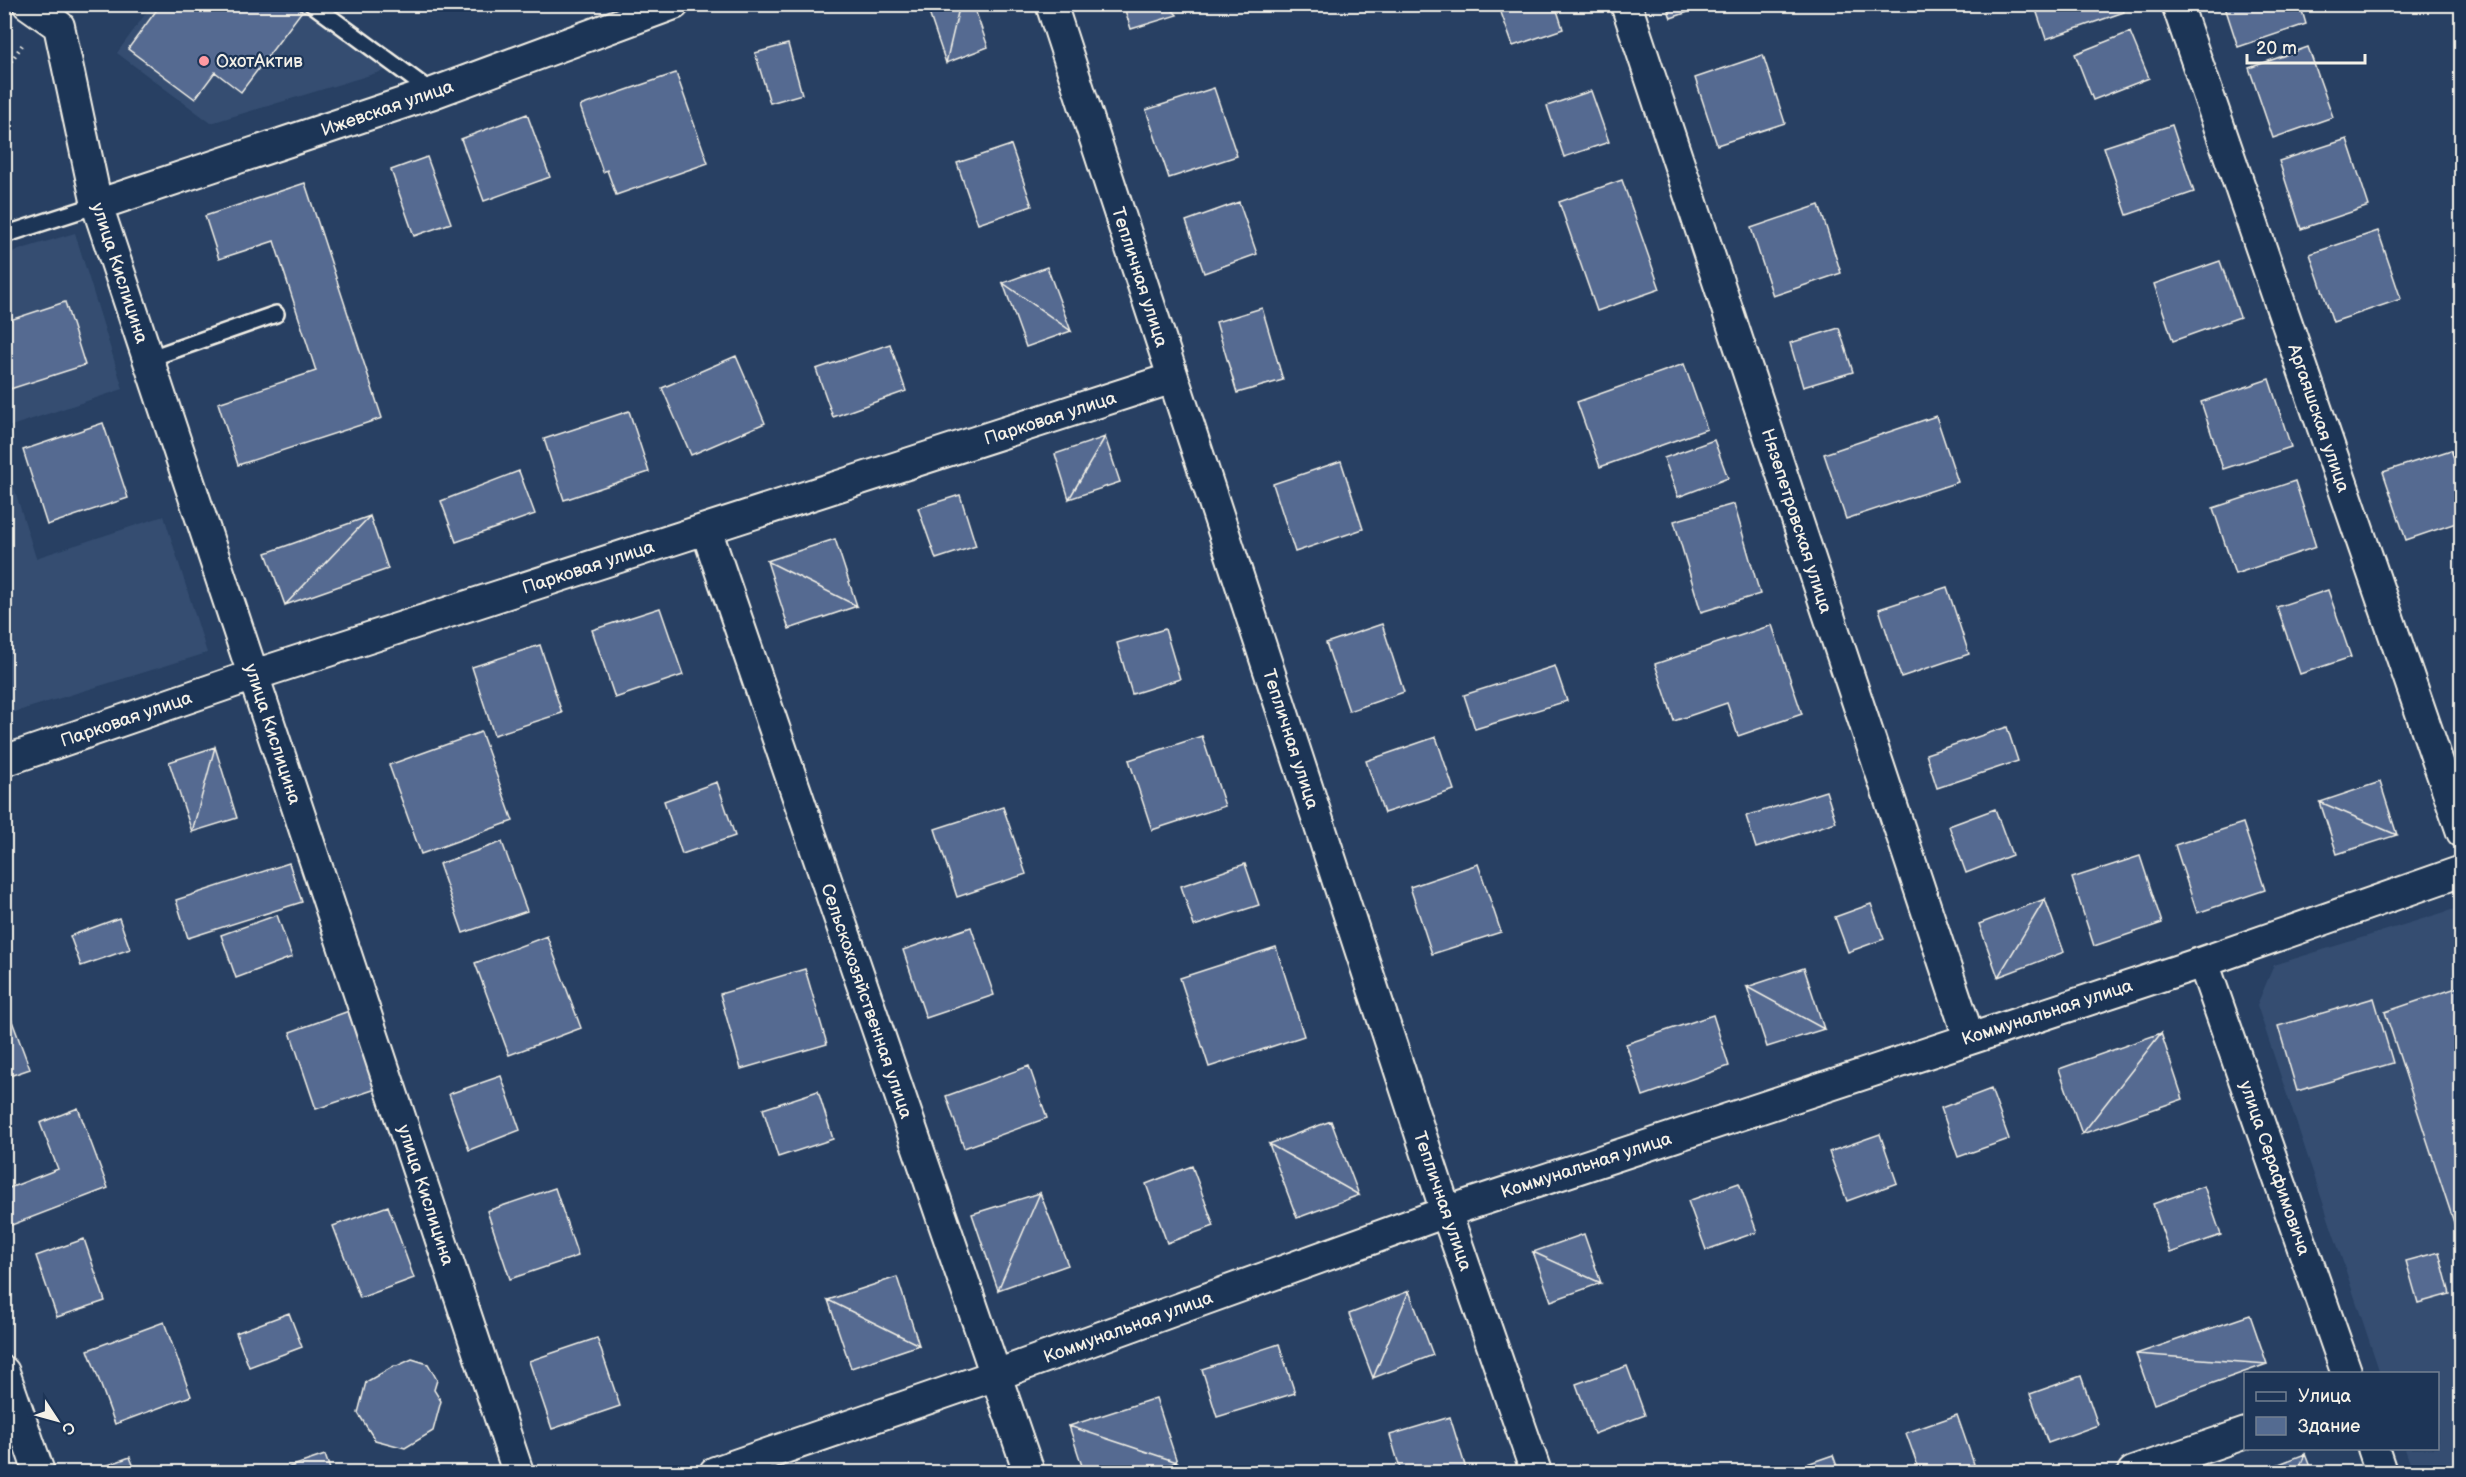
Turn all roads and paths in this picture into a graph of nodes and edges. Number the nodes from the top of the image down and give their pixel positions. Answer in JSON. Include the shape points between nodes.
{"nodes":[{"id":1,"x":28,"y":4,"type":"edge"},
{"id":2,"x":312,"y":4,"type":"edge"},
{"id":3,"x":674,"y":4,"type":"edge"},
{"id":4,"x":1051,"y":4,"type":"edge"},
{"id":5,"x":1626,"y":4,"type":"edge"},
{"id":6,"x":2177,"y":4,"type":"edge"},
{"id":7,"x":66,"y":15,"type":"edge"},
{"id":8,"x":433,"y":93,"type":"junction"},
{"id":9,"x":97,"y":204,"type":"junction"},
{"id":10,"x":4,"y":235,"type":"edge"},
{"id":11,"x":276,"y":314,"type":"dead end"},
{"id":12,"x":148,"y":359,"type":"junction"},
{"id":13,"x":1173,"y":378,"type":"junction"},
{"id":14,"x":706,"y":529,"type":"junction"},
{"id":15,"x":254,"y":675,"type":"junction"},
{"id":16,"x":4,"y":761,"type":"edge"},
{"id":17,"x":2462,"y":832,"type":"edge"},
{"id":18,"x":2462,"y":871,"type":"edge"},
{"id":19,"x":2203,"y":962,"type":"junction"},
{"id":20,"x":1969,"y":1038,"type":"junction"},
{"id":21,"x":1446,"y":1212,"type":"junction"},
{"id":22,"x":4,"y":1372,"type":"edge"},
{"id":23,"x":2346,"y":1372,"type":"edge"},
{"id":24,"x":996,"y":1375,"type":"junction"},
{"id":25,"x":2244,"y":1434,"type":"edge"},
{"id":26,"x":2373,"y":1450,"type":"edge"},
{"id":27,"x":39,"y":1473,"type":"edge"},
{"id":28,"x":518,"y":1473,"type":"edge"},
{"id":29,"x":715,"y":1473,"type":"edge"},
{"id":30,"x":1029,"y":1473,"type":"edge"},
{"id":31,"x":1536,"y":1473,"type":"edge"},
{"id":32,"x":2133,"y":1473,"type":"edge"},
{"id":33,"x":2381,"y":1473,"type":"edge"}],
"edges":[{"from":1,"to":7,"type":"street","name":"улица Кислицина"},
{"from":2,"to":8,"type":"lane"},
{"from":3,"to":8,"type":"street","name":"Ижевская улица"},
{"from":4,"to":13,"type":"street","name":"Тепличная улица"},
{"from":5,"to":20,"type":"street","name":"Нязепетровская улица"},
{"from":6,"to":17,"type":"street","name":"Аргаяшская улица"},
{"from":7,"to":9,"type":"street","name":"улица Кислицина"},
{"from":8,"to":9,"type":"street","name":"Ижевская улица"},
{"from":9,"to":10,"type":"lane"},
{"from":9,"to":12,"type":"street","name":"улица Кислицина"},
{"from":11,"to":12,"type":"lane"},
{"from":12,"to":15,"type":"street","name":"улица Кислицина"},
{"from":13,"to":14,"type":"street","name":"Парковая улица"},
{"from":13,"to":21,"type":"street","name":"Тепличная улица"},
{"from":14,"to":15,"type":"street","name":"Парковая улица"},
{"from":14,"to":24,"type":"street","name":"Сельскохозяйственная улица"},
{"from":15,"to":16,"type":"street","name":"Парковая улица"},
{"from":15,"to":28,"type":"street","name":"улица Кислицина"},
{"from":18,"to":19,"type":"street","name":"Коммунальная улица"},
{"from":19,"to":20,"type":"street","name":"Коммунальная улица"},
{"from":19,"to":23,"type":"street","name":"улица Серафимовича"},
{"from":20,"to":21,"type":"street","name":"Коммунальная улица"},
{"from":21,"to":24,"type":"street","name":"Коммунальная улица"},
{"from":21,"to":31,"type":"street","name":"Тепличная улица"},
{"from":22,"to":27,"type":"street"},
{"from":24,"to":29,"type":"street","name":"Коммунальная улица"},
{"from":24,"to":30,"type":"street","name":"Сельскохозяйственная улица"},
{"from":25,"to":32,"type":"street"},
{"from":26,"to":33,"type":"street"}]}
